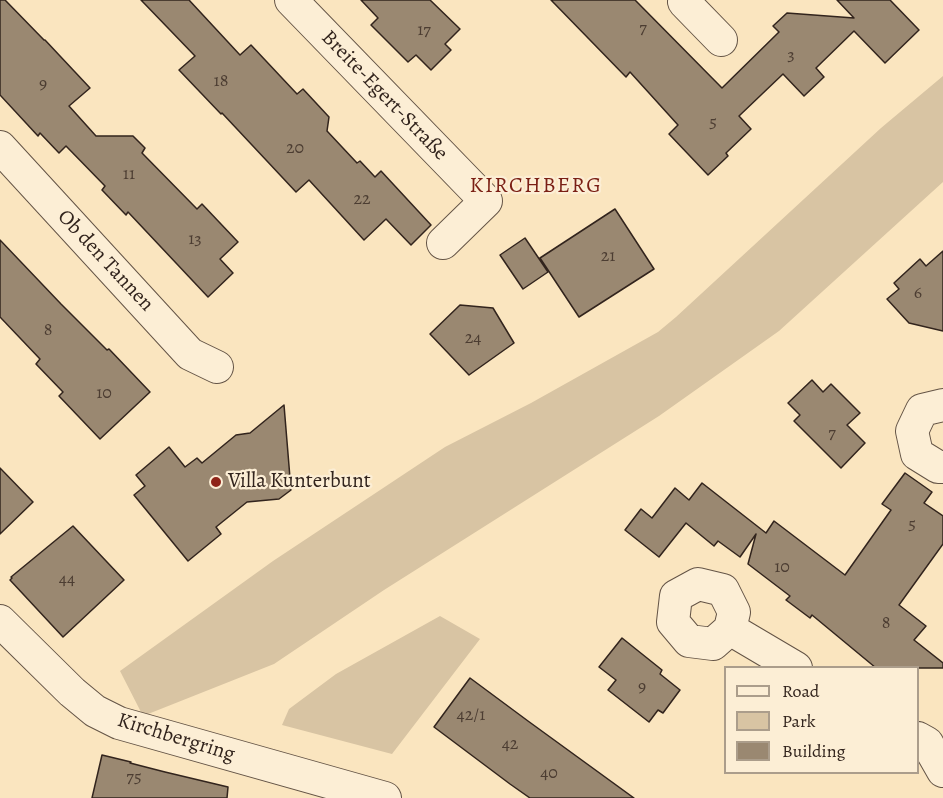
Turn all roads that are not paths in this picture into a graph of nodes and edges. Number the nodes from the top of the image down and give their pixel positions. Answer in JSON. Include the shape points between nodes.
{"nodes":[{"id":1,"x":291,"y":0,"type":"edge"},
{"id":2,"x":685,"y":0,"type":"edge"},
{"id":3,"x":721,"y":40,"type":"dead end"},
{"id":4,"x":0,"y":147,"type":"edge"},
{"id":5,"x":443,"y":243,"type":"dead end"},
{"id":6,"x":217,"y":367,"type":"dead end"},
{"id":7,"x":943,"y":405,"type":"edge"},
{"id":8,"x":943,"y":467,"type":"edge"},
{"id":9,"x":0,"y":621,"type":"edge"},
{"id":10,"x":730,"y":629,"type":"dead end"},
{"id":11,"x":793,"y":666,"type":"edge"},
{"id":12,"x":919,"y":739,"type":"edge"},
{"id":13,"x":943,"y":771,"type":"edge"},
{"id":14,"x":385,"y":798,"type":"edge"}],
"edges":[{"from":1,"to":5,"type":"street","name":"Breite-Egert-Straße","via":[[486,201]]},
{"from":2,"to":3,"type":"street"},
{"from":4,"to":6,"type":"street","name":"Ob den Tannen","via":[[190,354]]},
{"from":7,"to":8,"type":"street","via":[[922,410],[912,431],[917,454]]},
{"from":9,"to":14,"type":"street","name":"Kirchbergring","via":[[72,692],[95,711],[119,723]]},
{"from":10,"to":11,"type":"street"},
{"from":12,"to":13,"type":"street","via":[[927,743]]}]}
